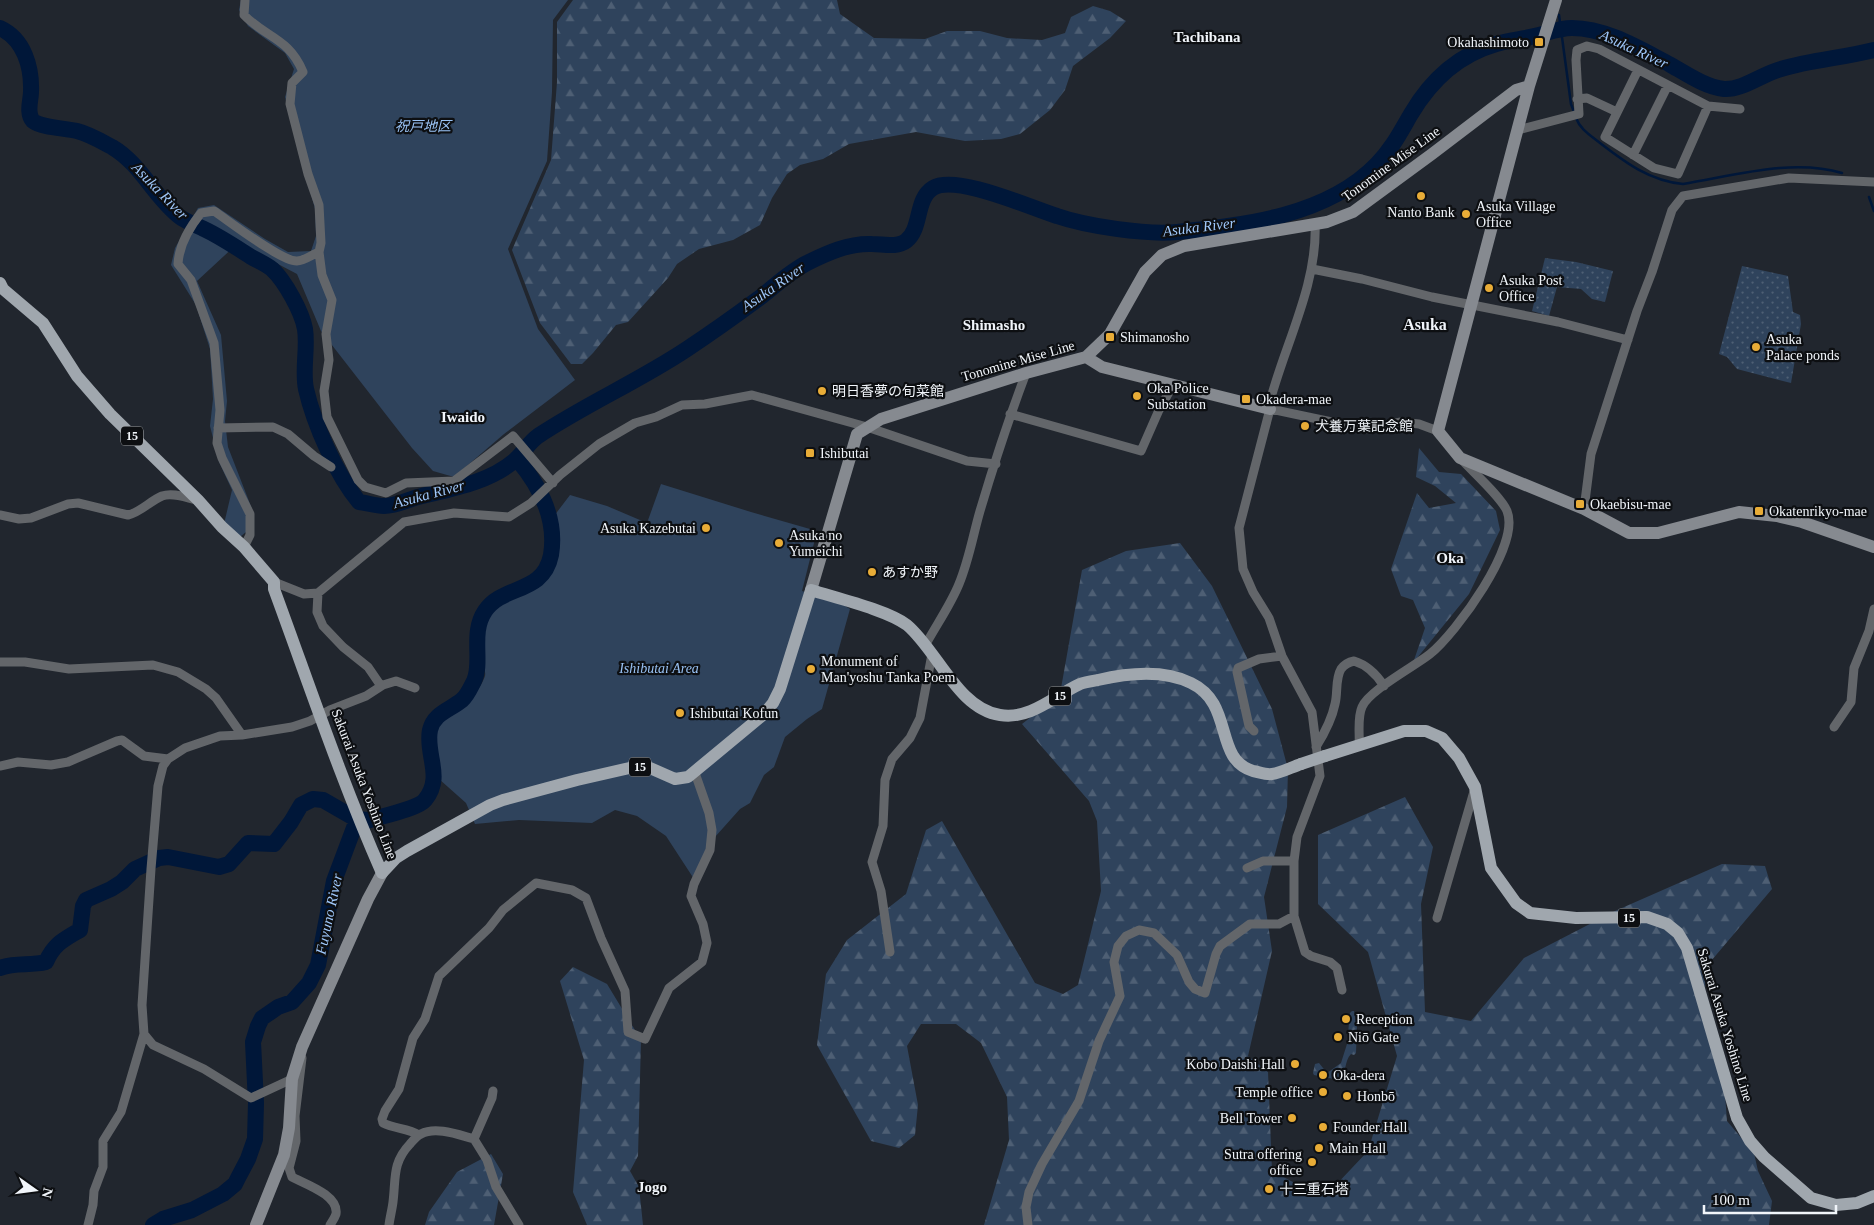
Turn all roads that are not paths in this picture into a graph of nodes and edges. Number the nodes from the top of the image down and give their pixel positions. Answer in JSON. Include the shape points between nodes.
{"nodes":[{"id":1,"x":245,"y":0,"type":"edge"},
{"id":2,"x":1556,"y":0,"type":"edge"},
{"id":3,"x":1638,"y":70,"type":"junction"},
{"id":4,"x":1668,"y":85,"type":"junction"},
{"id":5,"x":1529,"y":86,"type":"junction"},
{"id":6,"x":1577,"y":99,"type":"junction"},
{"id":7,"x":1708,"y":106,"type":"junction"},
{"id":8,"x":1740,"y":109,"type":"dead end"},
{"id":9,"x":1617,"y":112,"type":"junction"},
{"id":10,"x":1518,"y":130,"type":"junction"},
{"id":11,"x":1633,"y":155,"type":"junction"},
{"id":12,"x":1874,"y":182,"type":"edge"},
{"id":13,"x":1315,"y":224,"type":"junction"},
{"id":14,"x":319,"y":252,"type":"junction"},
{"id":15,"x":1312,"y":269,"type":"junction"},
{"id":16,"x":0,"y":283,"type":"edge"},
{"id":17,"x":1471,"y":304,"type":"junction"},
{"id":18,"x":1628,"y":340,"type":"junction"},
{"id":19,"x":1086,"y":357,"type":"junction"},
{"id":20,"x":1026,"y":374,"type":"junction"},
{"id":21,"x":1173,"y":385,"type":"junction"},
{"id":22,"x":1269,"y":409,"type":"junction"},
{"id":23,"x":1010,"y":414,"type":"junction"},
{"id":24,"x":868,"y":426,"type":"junction"},
{"id":25,"x":218,"y":428,"type":"junction"},
{"id":26,"x":1438,"y":431,"type":"junction"},
{"id":27,"x":1460,"y":458,"type":"junction"},
{"id":28,"x":996,"y":464,"type":"junction"},
{"id":29,"x":331,"y":467,"type":"dead end"},
{"id":30,"x":553,"y":483,"type":"junction"},
{"id":31,"x":198,"y":500,"type":"junction"},
{"id":32,"x":1584,"y":509,"type":"junction"},
{"id":33,"x":0,"y":515,"type":"edge"},
{"id":34,"x":244,"y":547,"type":"junction"},
{"id":35,"x":1874,"y":547,"type":"edge"},
{"id":36,"x":274,"y":582,"type":"junction"},
{"id":37,"x":811,"y":590,"type":"junction"},
{"id":38,"x":318,"y":594,"type":"junction"},
{"id":39,"x":1874,"y":609,"type":"edge"},
{"id":40,"x":1871,"y":634,"type":"edge"},
{"id":41,"x":929,"y":649,"type":"junction"},
{"id":42,"x":1282,"y":656,"type":"junction"},
{"id":43,"x":0,"y":662,"type":"edge"},
{"id":44,"x":381,"y":686,"type":"junction"},
{"id":45,"x":1384,"y":686,"type":"junction"},
{"id":46,"x":416,"y":688,"type":"dead end"},
{"id":47,"x":320,"y":716,"type":"junction"},
{"id":48,"x":1834,"y":727,"type":"dead end"},
{"id":49,"x":1254,"y":731,"type":"dead end"},
{"id":50,"x":242,"y":735,"type":"junction"},
{"id":51,"x":1359,"y":745,"type":"junction"},
{"id":52,"x":1321,"y":752,"type":"junction"},
{"id":53,"x":168,"y":759,"type":"junction"},
{"id":54,"x":0,"y":766,"type":"edge"},
{"id":55,"x":695,"y":773,"type":"junction"},
{"id":56,"x":1475,"y":788,"type":"junction"},
{"id":57,"x":1294,"y":861,"type":"junction"},
{"id":58,"x":1247,"y":868,"type":"dead end"},
{"id":59,"x":382,"y":873,"type":"junction"},
{"id":60,"x":1294,"y":916,"type":"junction"},
{"id":61,"x":1437,"y":918,"type":"dead end"},
{"id":62,"x":890,"y":952,"type":"dead end"},
{"id":63,"x":1342,"y":990,"type":"dead end"},
{"id":64,"x":144,"y":1034,"type":"junction"},
{"id":65,"x":302,"y":1047,"type":"junction"},
{"id":66,"x":292,"y":1079,"type":"junction"},
{"id":67,"x":493,"y":1091,"type":"dead end"},
{"id":68,"x":419,"y":1134,"type":"junction"},
{"id":69,"x":474,"y":1139,"type":"junction"},
{"id":70,"x":1874,"y":1196,"type":"edge"},
{"id":71,"x":88,"y":1225,"type":"edge"},
{"id":72,"x":256,"y":1225,"type":"edge"},
{"id":73,"x":330,"y":1225,"type":"edge"},
{"id":74,"x":389,"y":1225,"type":"edge"},
{"id":75,"x":519,"y":1225,"type":"edge"},
{"id":76,"x":1028,"y":1225,"type":"edge"}],
"edges":[{"from":1,"to":14,"type":"street","via":[[244,14],[256,27],[281,41],[303,72],[292,83],[290,104],[319,205]]},
{"from":2,"to":5,"type":"main road"},
{"from":3,"to":4,"type":"street"},
{"from":3,"to":6,"type":"street","via":[[1600,49],[1587,46],[1577,50]]},
{"from":3,"to":9,"type":"street"},
{"from":4,"to":7,"type":"street"},
{"from":4,"to":11,"type":"street"},
{"from":5,"to":10,"type":"main road"},
{"from":5,"to":13,"type":"main road","name":"Tonomine Mise Line","via":[[1516,90],[1353,212]]},
{"from":6,"to":9,"type":"street","via":[[1587,98]]},
{"from":6,"to":10,"type":"street","via":[[1575,116]]},
{"from":7,"to":8,"type":"street"},
{"from":7,"to":11,"type":"street","via":[[1678,174],[1654,168]]},
{"from":9,"to":11,"type":"street","via":[[1605,137]]},
{"from":10,"to":17,"type":"main road"},
{"from":12,"to":18,"type":"street","via":[[1789,178],[1683,196],[1672,210]]},
{"from":13,"to":15,"type":"street"},
{"from":13,"to":19,"type":"main road","name":"Tonomine Mise Line","via":[[1184,246],[1162,256],[1146,272],[1110,334]]},
{"from":14,"to":25,"type":"street","via":[[297,261],[266,248],[214,212],[201,213],[190,228],[178,253],[178,264],[191,280],[214,343],[219,386]]},
{"from":14,"to":30,"type":"street","via":[[322,275],[332,300],[326,334],[329,360],[324,391],[327,416],[356,477],[365,487],[386,493],[406,483],[454,482],[513,436]]},
{"from":15,"to":17,"type":"street"},
{"from":15,"to":22,"type":"street","via":[[1275,380]]},
{"from":16,"to":31,"type":"main road","name":"Sakurai Asuka Yoshino Line","number":"15","via":[[43,324],[77,376],[110,414]]},
{"from":17,"to":18,"type":"street"},
{"from":17,"to":26,"type":"main road"},
{"from":18,"to":32,"type":"street","via":[[1591,454]]},
{"from":19,"to":20,"type":"main road","name":"Tonomine Mise Line"},
{"from":19,"to":21,"type":"main road","via":[[1102,367]]},
{"from":20,"to":23,"type":"street"},
{"from":20,"to":24,"type":"main road","name":"Tonomine Mise Line","via":[[881,419]]},
{"from":21,"to":22,"type":"main road"},
{"from":21,"to":23,"type":"street","via":[[1141,451]]},
{"from":22,"to":26,"type":"street","via":[[1365,429],[1401,422]]},
{"from":22,"to":42,"type":"street","via":[[1240,528],[1243,568],[1269,618]]},
{"from":23,"to":28,"type":"street"},
{"from":24,"to":28,"type":"street","via":[[967,460]]},
{"from":24,"to":30,"type":"street","via":[[752,395],[682,405],[635,423],[599,444]]},
{"from":24,"to":37,"type":"main road","name":"Tonomine Mise Line","via":[[856,434]]},
{"from":25,"to":29,"type":"street","via":[[272,427],[288,434]]},
{"from":25,"to":34,"type":"street","via":[[217,444],[222,458],[250,514],[250,535]]},
{"from":26,"to":27,"type":"main road"},
{"from":27,"to":32,"type":"main road"},
{"from":27,"to":45,"type":"street","via":[[1507,510],[1510,521],[1504,542],[1487,583],[1447,638]]},
{"from":28,"to":41,"type":"street","via":[[968,562]]},
{"from":30,"to":38,"type":"street","via":[[531,504],[509,517],[454,513],[404,522]]},
{"from":31,"to":33,"type":"street","via":[[163,496],[128,515],[78,503],[31,518]]},
{"from":31,"to":34,"type":"main road","name":"Sakurai Asuka Yoshino Line","number":"15"},
{"from":32,"to":35,"type":"main road","via":[[1629,533],[1658,533],[1739,512],[1777,516]]},
{"from":34,"to":36,"type":"main road","name":"Sakurai Asuka Yoshino Line","number":"15"},
{"from":36,"to":38,"type":"street","via":[[304,594]]},
{"from":36,"to":47,"type":"main road","name":"Sakurai Asuka Yoshino Line","number":"15"},
{"from":37,"to":41,"type":"main road","name":"Sakurai Asuka Yoshino Line","number":"15","via":[[871,608],[905,624]]},
{"from":37,"to":55,"type":"main road","via":[[773,703],[759,719]]},
{"from":38,"to":44,"type":"street","via":[[317,612],[323,626],[343,648],[368,667]]},
{"from":39,"to":40,"type":"street"},
{"from":40,"to":48,"type":"street","via":[[1854,668],[1851,702]]},
{"from":41,"to":52,"type":"main road","name":"Sakurai Asuka Yoshino Line","number":"15","bridge":true,"via":[[967,698],[1001,716],[1038,709],[1081,684],[1115,676],[1139,674],[1178,678],[1193,683],[1213,700],[1229,751],[1247,769],[1271,774],[1301,764]]},
{"from":41,"to":62,"type":"street","via":[[920,718],[910,738],[892,759],[884,780],[883,826],[872,862],[881,891]]},
{"from":42,"to":49,"type":"street","via":[[1259,658],[1238,668],[1249,726]]},
{"from":42,"to":52,"type":"street","via":[[1312,712]]},
{"from":43,"to":50,"type":"street","via":[[25,662],[69,669],[153,665],[178,672],[216,698]]},
{"from":44,"to":46,"type":"street","via":[[396,681]]},
{"from":44,"to":47,"type":"street"},
{"from":45,"to":51,"type":"street","via":[[1362,706]]},
{"from":45,"to":52,"type":"street","via":[[1378,677],[1354,660],[1342,669]]},
{"from":47,"to":50,"type":"street","via":[[292,727]]},
{"from":47,"to":59,"type":"main road","name":"Sakurai Asuka Yoshino Line","number":"15"},
{"from":50,"to":53,"type":"street","via":[[220,736],[185,748]]},
{"from":51,"to":52,"type":"main road","name":"Sakurai Asuka Yoshino Line","number":"15"},
{"from":51,"to":56,"type":"main road","name":"Sakurai Asuka Yoshino Line","number":"15","via":[[1404,731],[1426,731],[1442,738],[1459,758]]},
{"from":52,"to":57,"type":"street","via":[[1320,776],[1297,837]]},
{"from":53,"to":54,"type":"street","via":[[144,756],[122,740],[68,762],[51,765],[18,762]]},
{"from":53,"to":64,"type":"street","via":[[158,786],[142,1004]]},
{"from":55,"to":59,"type":"main road","name":"Sakurai Asuka Yoshino Line","number":"15","via":[[675,779],[650,768],[629,767],[517,795],[490,805],[407,851]]},
{"from":55,"to":68,"type":"street","via":[[712,830],[710,850],[691,896],[707,943],[702,962],[669,988],[645,1039],[628,1032],[625,991],[600,938],[586,898],[572,890],[536,883],[503,910],[439,976],[425,1019],[413,1038],[399,1089],[382,1119],[393,1128]]},
{"from":56,"to":61,"type":"street"},
{"from":56,"to":70,"type":"main road","name":"Sakurai Asuka Yoshino Line","number":"15","via":[[1491,868],[1516,903],[1530,913],[1576,918],[1647,917],[1667,924],[1678,933],[1687,948],[1738,1118],[1750,1141],[1764,1157],[1811,1198],[1836,1206]]},
{"from":57,"to":58,"type":"street","via":[[1262,861]]},
{"from":57,"to":60,"type":"street"},
{"from":59,"to":65,"type":"main road"},
{"from":60,"to":63,"type":"street","via":[[1305,952],[1337,968]]},
{"from":60,"to":76,"type":"street","via":[[1279,924],[1250,924],[1220,946],[1204,993],[1189,982],[1177,955],[1154,933],[1139,930],[1126,936],[1118,946],[1114,962],[1120,996],[1098,1040],[1078,1101],[1029,1192],[1026,1207]]},
{"from":64,"to":66,"type":"street","via":[[153,1045],[204,1069],[250,1098]]},
{"from":64,"to":71,"type":"street","via":[[122,1112],[103,1141],[103,1167],[94,1191]]},
{"from":65,"to":66,"type":"main road"},
{"from":65,"to":73,"type":"street","via":[[296,1141],[289,1168],[292,1177],[328,1195],[336,1214]]},
{"from":66,"to":72,"type":"main road","via":[[284,1155]]},
{"from":67,"to":69,"type":"street"},
{"from":68,"to":69,"type":"street","via":[[438,1131]]},
{"from":68,"to":74,"type":"street","via":[[398,1159]]},
{"from":69,"to":75,"type":"street","via":[[487,1160],[496,1187]]}]}
